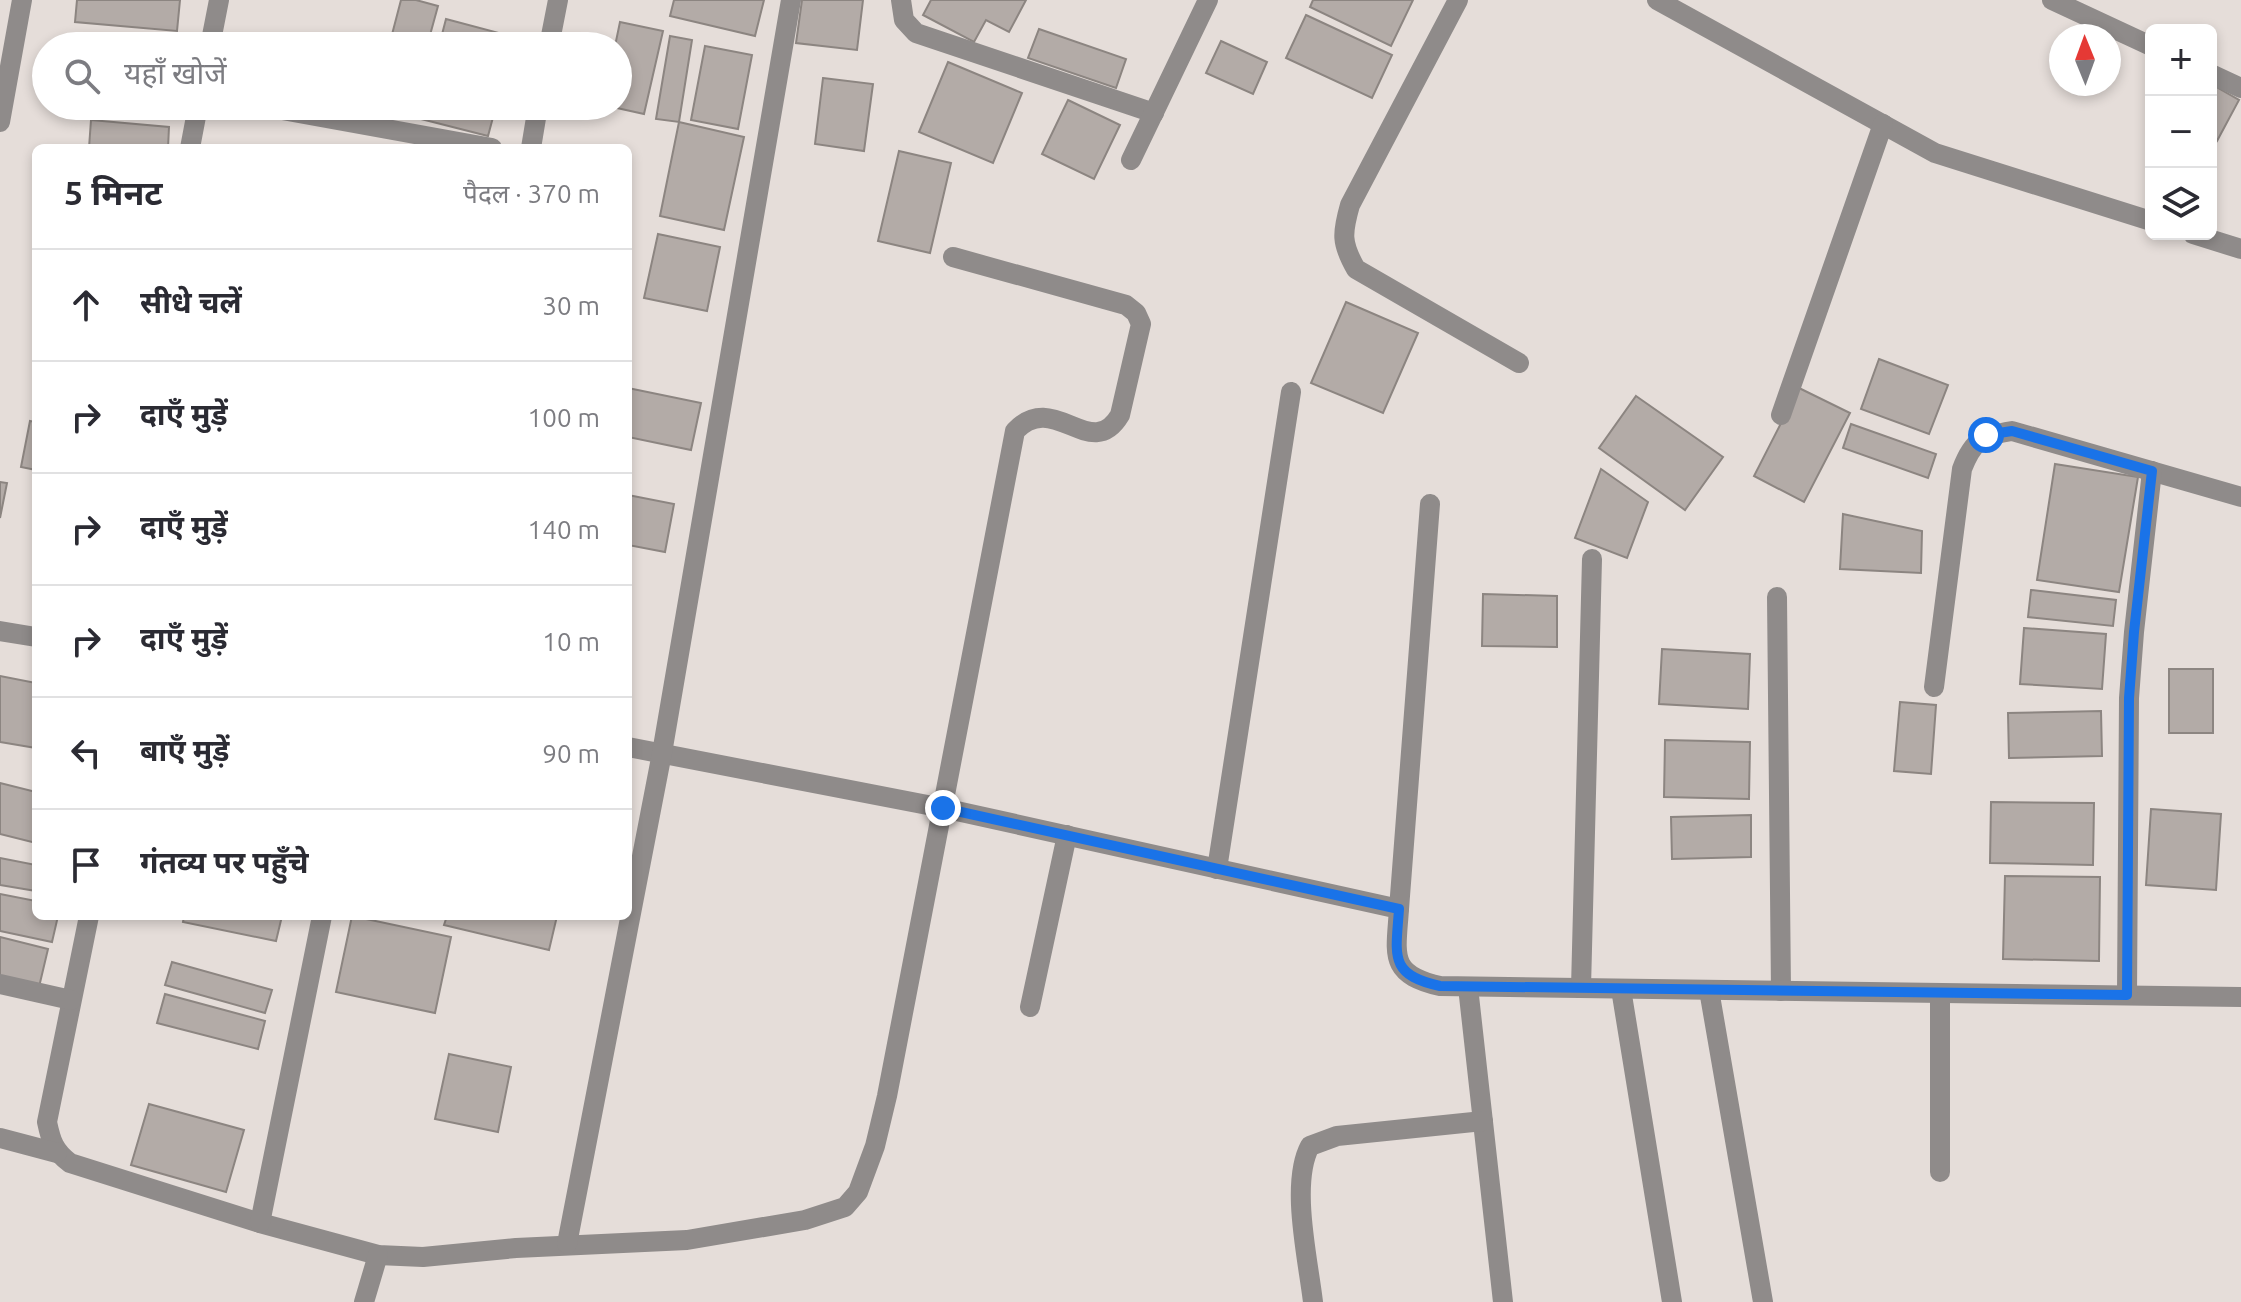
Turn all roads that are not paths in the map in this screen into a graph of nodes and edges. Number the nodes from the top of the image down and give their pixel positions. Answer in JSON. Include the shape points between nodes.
{"nodes":[{"id":1,"x":22,"y":0,"type":"edge"},
{"id":2,"x":219,"y":0,"type":"edge"},
{"id":3,"x":558,"y":0,"type":"edge"},
{"id":4,"x":791,"y":0,"type":"edge"},
{"id":5,"x":901,"y":0,"type":"edge"},
{"id":6,"x":1208,"y":0,"type":"edge"},
{"id":7,"x":1458,"y":0,"type":"edge"},
{"id":8,"x":1657,"y":0,"type":"edge"},
{"id":9,"x":2052,"y":0,"type":"edge"},
{"id":10,"x":213,"y":32,"type":"edge"},
{"id":11,"x":552,"y":32,"type":"edge"},
{"id":12,"x":2145,"y":43,"type":"edge"},
{"id":13,"x":2217,"y":77,"type":"edge"},
{"id":14,"x":2241,"y":88,"type":"edge"},
{"id":15,"x":2,"y":96,"type":"edge"},
{"id":16,"x":1154,"y":113,"type":"junction"},
{"id":17,"x":195,"y":120,"type":"edge"},
{"id":18,"x":337,"y":120,"type":"edge"},
{"id":19,"x":536,"y":120,"type":"edge"},
{"id":20,"x":0,"y":122,"type":"edge"},
{"id":21,"x":1883,"y":124,"type":"junction"},
{"id":22,"x":191,"y":144,"type":"edge"},
{"id":23,"x":470,"y":144,"type":"edge"},
{"id":24,"x":532,"y":144,"type":"edge"},
{"id":25,"x":1131,"y":160,"type":"dead end"},
{"id":26,"x":2145,"y":219,"type":"edge"},
{"id":27,"x":2212,"y":240,"type":"edge"},
{"id":28,"x":2241,"y":249,"type":"edge"},
{"id":29,"x":953,"y":257,"type":"dead end"},
{"id":30,"x":1519,"y":363,"type":"dead end"},
{"id":31,"x":1291,"y":392,"type":"dead end"},
{"id":32,"x":1781,"y":415,"type":"dead end"},
{"id":33,"x":2152,"y":471,"type":"junction"},
{"id":34,"x":2241,"y":497,"type":"edge"},
{"id":35,"x":1430,"y":504,"type":"dead end"},
{"id":36,"x":1592,"y":559,"type":"dead end"},
{"id":37,"x":1777,"y":597,"type":"dead end"},
{"id":38,"x":0,"y":631,"type":"edge"},
{"id":39,"x":32,"y":636,"type":"edge"},
{"id":40,"x":1934,"y":687,"type":"dead end"},
{"id":41,"x":632,"y":748,"type":"edge"},
{"id":42,"x":662,"y":753,"type":"junction"},
{"id":43,"x":943,"y":808,"type":"junction"},
{"id":44,"x":1067,"y":835,"type":"junction"},
{"id":45,"x":1217,"y":869,"type":"junction"},
{"id":46,"x":632,"y":908,"type":"edge"},
{"id":47,"x":1399,"y":909,"type":"junction"},
{"id":48,"x":88,"y":920,"type":"edge"},
{"id":49,"x":321,"y":920,"type":"edge"},
{"id":50,"x":630,"y":920,"type":"edge"},
{"id":51,"x":0,"y":984,"type":"edge"},
{"id":52,"x":1468,"y":987,"type":"junction"},
{"id":53,"x":1581,"y":988,"type":"junction"},
{"id":54,"x":1621,"y":989,"type":"junction"},
{"id":55,"x":1709,"y":990,"type":"junction"},
{"id":56,"x":1781,"y":991,"type":"junction"},
{"id":57,"x":1940,"y":993,"type":"junction"},
{"id":58,"x":2127,"y":995,"type":"junction"},
{"id":59,"x":2241,"y":997,"type":"edge"},
{"id":60,"x":71,"y":1000,"type":"junction"},
{"id":61,"x":1030,"y":1007,"type":"dead end"},
{"id":62,"x":1483,"y":1121,"type":"junction"},
{"id":63,"x":0,"y":1138,"type":"edge"},
{"id":64,"x":57,"y":1153,"type":"junction"},
{"id":65,"x":1940,"y":1172,"type":"dead end"},
{"id":66,"x":260,"y":1223,"type":"junction"},
{"id":67,"x":567,"y":1244,"type":"junction"},
{"id":68,"x":378,"y":1255,"type":"junction"},
{"id":69,"x":364,"y":1302,"type":"edge"},
{"id":70,"x":1313,"y":1302,"type":"edge"},
{"id":71,"x":1503,"y":1302,"type":"edge"},
{"id":72,"x":1672,"y":1302,"type":"edge"},
{"id":73,"x":1763,"y":1302,"type":"edge"}],
"edges":[{"from":1,"to":15,"type":"street"},
{"from":2,"to":10,"type":"street"},
{"from":3,"to":11,"type":"street"},
{"from":4,"to":42,"type":"street"},
{"from":5,"to":16,"type":"street","via":[[904,20],[916,33]]},
{"from":6,"to":16,"type":"street"},
{"from":7,"to":30,"type":"street","via":[[1350,205],[1343,230],[1346,252],[1356,269]]},
{"from":8,"to":21,"type":"street"},
{"from":9,"to":12,"type":"street"},
{"from":13,"to":14,"type":"street"},
{"from":15,"to":20,"type":"street"},
{"from":16,"to":25,"type":"street"},
{"from":17,"to":22,"type":"street"},
{"from":18,"to":23,"type":"street"},
{"from":19,"to":24,"type":"street"},
{"from":21,"to":26,"type":"street","via":[[1935,153]]},
{"from":21,"to":32,"type":"street"},
{"from":27,"to":28,"type":"street"},
{"from":29,"to":43,"type":"street","via":[[1126,305],[1141,324],[1113,427],[1088,432],[1043,416],[1026,419],[1015,431]]},
{"from":31,"to":45,"type":"street"},
{"from":33,"to":34,"type":"street"},
{"from":33,"to":40,"type":"street","via":[[2012,431],[1986,435],[1969,451],[1962,469]]},
{"from":33,"to":58,"type":"street","via":[[2129,698]]},
{"from":35,"to":47,"type":"street"},
{"from":36,"to":53,"type":"street"},
{"from":37,"to":56,"type":"street"},
{"from":38,"to":39,"type":"street"},
{"from":41,"to":42,"type":"street"},
{"from":42,"to":43,"type":"street"},
{"from":42,"to":46,"type":"street"},
{"from":43,"to":44,"type":"street"},
{"from":43,"to":67,"type":"street","via":[[887,1096],[875,1146],[852,1199],[845,1207],[805,1220],[687,1240]]},
{"from":44,"to":45,"type":"street"},
{"from":44,"to":61,"type":"street"},
{"from":45,"to":47,"type":"street"},
{"from":47,"to":52,"type":"street","via":[[1396,950],[1401,968],[1417,981]]},
{"from":48,"to":60,"type":"street"},
{"from":49,"to":66,"type":"street"},
{"from":50,"to":67,"type":"street"},
{"from":51,"to":60,"type":"street"},
{"from":52,"to":53,"type":"street"},
{"from":52,"to":62,"type":"street"},
{"from":53,"to":54,"type":"street"},
{"from":54,"to":55,"type":"street"},
{"from":54,"to":72,"type":"street"},
{"from":55,"to":56,"type":"street"},
{"from":55,"to":73,"type":"street"},
{"from":56,"to":57,"type":"street"},
{"from":57,"to":58,"type":"street"},
{"from":57,"to":65,"type":"street"},
{"from":58,"to":59,"type":"street"},
{"from":60,"to":64,"type":"street","via":[[47,1122]]},
{"from":62,"to":70,"type":"street","via":[[1337,1136],[1310,1146],[1299,1182]]},
{"from":62,"to":71,"type":"street"},
{"from":63,"to":64,"type":"street"},
{"from":64,"to":66,"type":"street","via":[[70,1163]]},
{"from":66,"to":68,"type":"street"},
{"from":67,"to":68,"type":"street","via":[[423,1257]]},
{"from":68,"to":69,"type":"street"}]}
